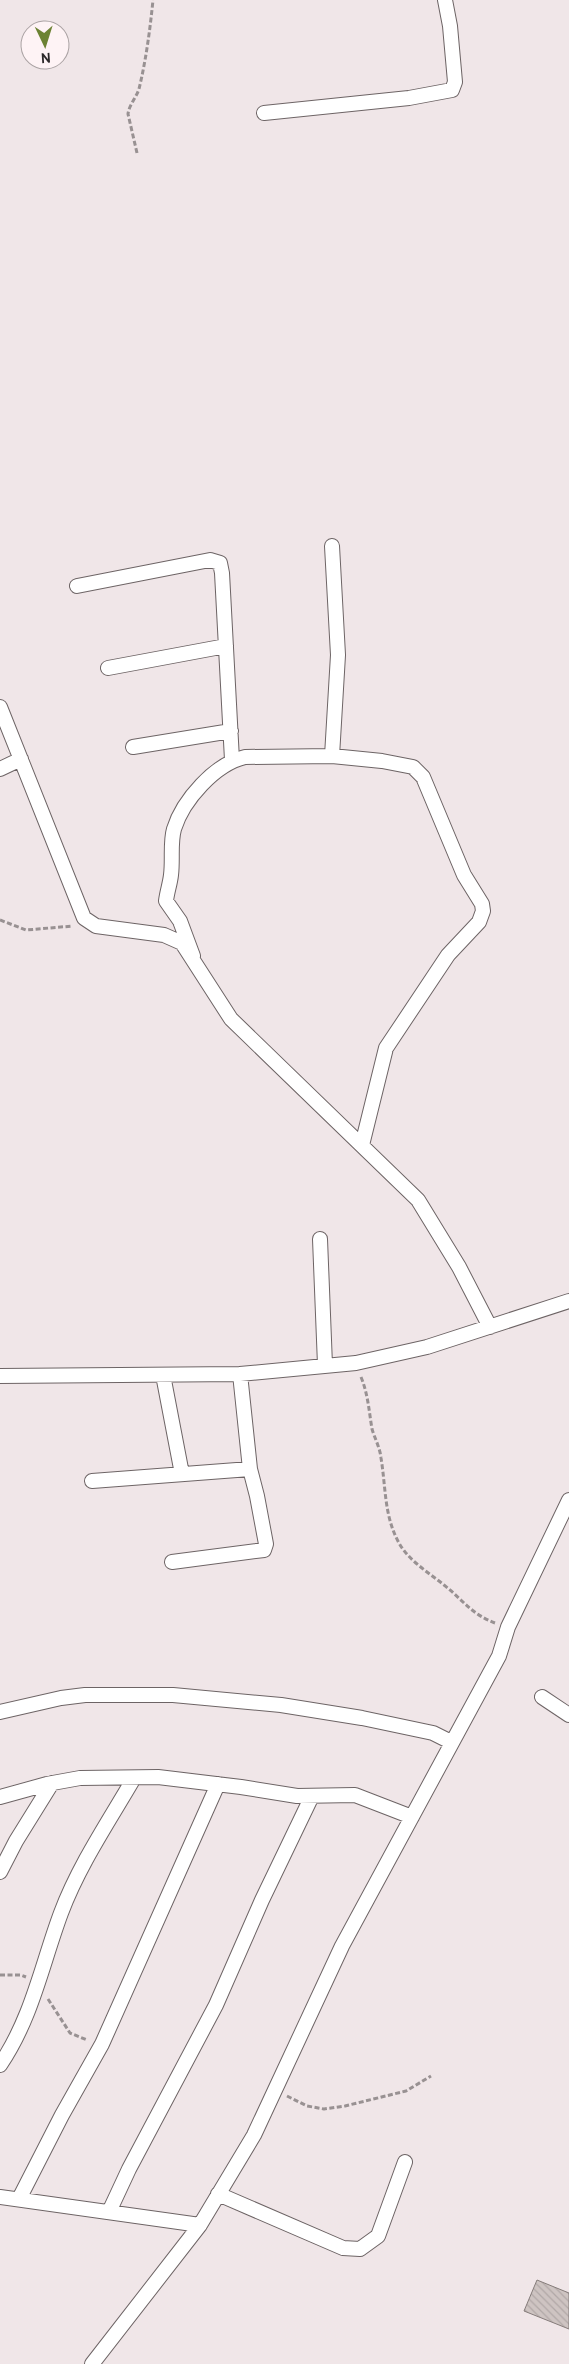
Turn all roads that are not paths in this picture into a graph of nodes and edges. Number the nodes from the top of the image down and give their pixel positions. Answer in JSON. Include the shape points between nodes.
{"nodes":[{"id":1,"x":445,"y":0,"type":"edge"},
{"id":2,"x":264,"y":113,"type":"dead end"},
{"id":3,"x":332,"y":546,"type":"dead end"},
{"id":4,"x":76,"y":586,"type":"dead end"},
{"id":5,"x":226,"y":646,"type":"junction"},
{"id":6,"x":108,"y":668,"type":"dead end"},
{"id":7,"x":0,"y":707,"type":"edge"},
{"id":8,"x":231,"y":731,"type":"junction"},
{"id":9,"x":132,"y":747,"type":"dead end"},
{"id":10,"x":332,"y":756,"type":"junction"},
{"id":11,"x":22,"y":759,"type":"junction"},
{"id":12,"x":232,"y":760,"type":"junction"},
{"id":13,"x":0,"y":770,"type":"edge"},
{"id":14,"x":192,"y":956,"type":"junction"},
{"id":15,"x":362,"y":1145,"type":"junction"},
{"id":16,"x":320,"y":1239,"type":"dead end"},
{"id":17,"x":569,"y":1301,"type":"edge"},
{"id":18,"x":490,"y":1327,"type":"junction"},
{"id":19,"x":326,"y":1365,"type":"junction"},
{"id":20,"x":240,"y":1374,"type":"junction"},
{"id":21,"x":163,"y":1375,"type":"junction"},
{"id":22,"x":0,"y":1376,"type":"edge"},
{"id":23,"x":250,"y":1469,"type":"junction"},
{"id":24,"x":182,"y":1474,"type":"junction"},
{"id":25,"x":92,"y":1481,"type":"dead end"},
{"id":26,"x":569,"y":1500,"type":"edge"},
{"id":27,"x":172,"y":1562,"type":"dead end"},
{"id":28,"x":542,"y":1697,"type":"dead end"},
{"id":29,"x":0,"y":1712,"type":"edge"},
{"id":30,"x":569,"y":1715,"type":"edge"},
{"id":31,"x":451,"y":1742,"type":"junction"},
{"id":32,"x":134,"y":1778,"type":"junction"},
{"id":33,"x":52,"y":1783,"type":"junction"},
{"id":34,"x":218,"y":1784,"type":"junction"},
{"id":35,"x":312,"y":1796,"type":"junction"},
{"id":36,"x":0,"y":1797,"type":"edge"},
{"id":37,"x":412,"y":1817,"type":"junction"},
{"id":38,"x":0,"y":1872,"type":"edge"},
{"id":39,"x":0,"y":2065,"type":"edge"},
{"id":40,"x":405,"y":2162,"type":"dead end"},
{"id":41,"x":218,"y":2194,"type":"junction"},
{"id":42,"x":0,"y":2197,"type":"edge"},
{"id":43,"x":20,"y":2199,"type":"junction"},
{"id":44,"x":109,"y":2212,"type":"junction"},
{"id":45,"x":200,"y":2225,"type":"junction"},
{"id":46,"x":92,"y":2364,"type":"edge"}],
"edges":[{"from":1,"to":2,"type":"street","via":[[450,26],[452,90],[409,98]]},
{"from":3,"to":10,"type":"street","via":[[338,655]]},
{"from":4,"to":5,"type":"street","via":[[210,560],[220,563]]},
{"from":5,"to":6,"type":"street"},
{"from":5,"to":8,"type":"street"},
{"from":7,"to":11,"type":"street"},
{"from":8,"to":9,"type":"street"},
{"from":8,"to":12,"type":"street"},
{"from":10,"to":12,"type":"street","via":[[244,757]]},
{"from":10,"to":15,"type":"street","via":[[405,764],[423,776],[464,875],[483,911],[479,922],[448,955],[386,1048]]},
{"from":11,"to":13,"type":"street"},
{"from":11,"to":14,"type":"street","via":[[81,913],[91,925],[174,938]]},
{"from":12,"to":14,"type":"street","via":[[220,767],[193,796],[178,818],[173,833],[166,901],[180,921]]},
{"from":14,"to":15,"type":"street","via":[[231,1019]]},
{"from":15,"to":18,"type":"street","via":[[430,1216]]},
{"from":16,"to":19,"type":"street"},
{"from":17,"to":18,"type":"street"},
{"from":18,"to":19,"type":"street","via":[[427,1347],[356,1363]]},
{"from":19,"to":20,"type":"street"},
{"from":20,"to":21,"type":"street"},
{"from":20,"to":23,"type":"street"},
{"from":21,"to":22,"type":"street"},
{"from":21,"to":24,"type":"street"},
{"from":23,"to":24,"type":"street"},
{"from":23,"to":27,"type":"street","via":[[266,1544],[264,1550]]},
{"from":24,"to":25,"type":"street"},
{"from":26,"to":31,"type":"street","via":[[508,1627],[499,1656]]},
{"from":28,"to":30,"type":"street"},
{"from":29,"to":31,"type":"street","via":[[61,1698],[173,1695],[281,1705],[362,1718],[433,1733]]},
{"from":31,"to":37,"type":"street"},
{"from":32,"to":33,"type":"street","via":[[80,1778]]},
{"from":32,"to":34,"type":"street","via":[[158,1777]]},
{"from":32,"to":39,"type":"street","via":[[72,1888],[19,2034]]},
{"from":33,"to":36,"type":"street"},
{"from":33,"to":38,"type":"street"},
{"from":34,"to":35,"type":"street"},
{"from":34,"to":43,"type":"street","via":[[102,2044]]},
{"from":35,"to":37,"type":"street","via":[[354,1796]]},
{"from":35,"to":44,"type":"street","via":[[216,2005]]},
{"from":37,"to":41,"type":"street","via":[[342,1946],[254,2135]]},
{"from":40,"to":41,"type":"street","via":[[378,2236],[360,2249],[343,2248]]},
{"from":41,"to":45,"type":"street"},
{"from":42,"to":43,"type":"street"},
{"from":43,"to":44,"type":"street"},
{"from":44,"to":45,"type":"street"},
{"from":45,"to":46,"type":"street"}]}
